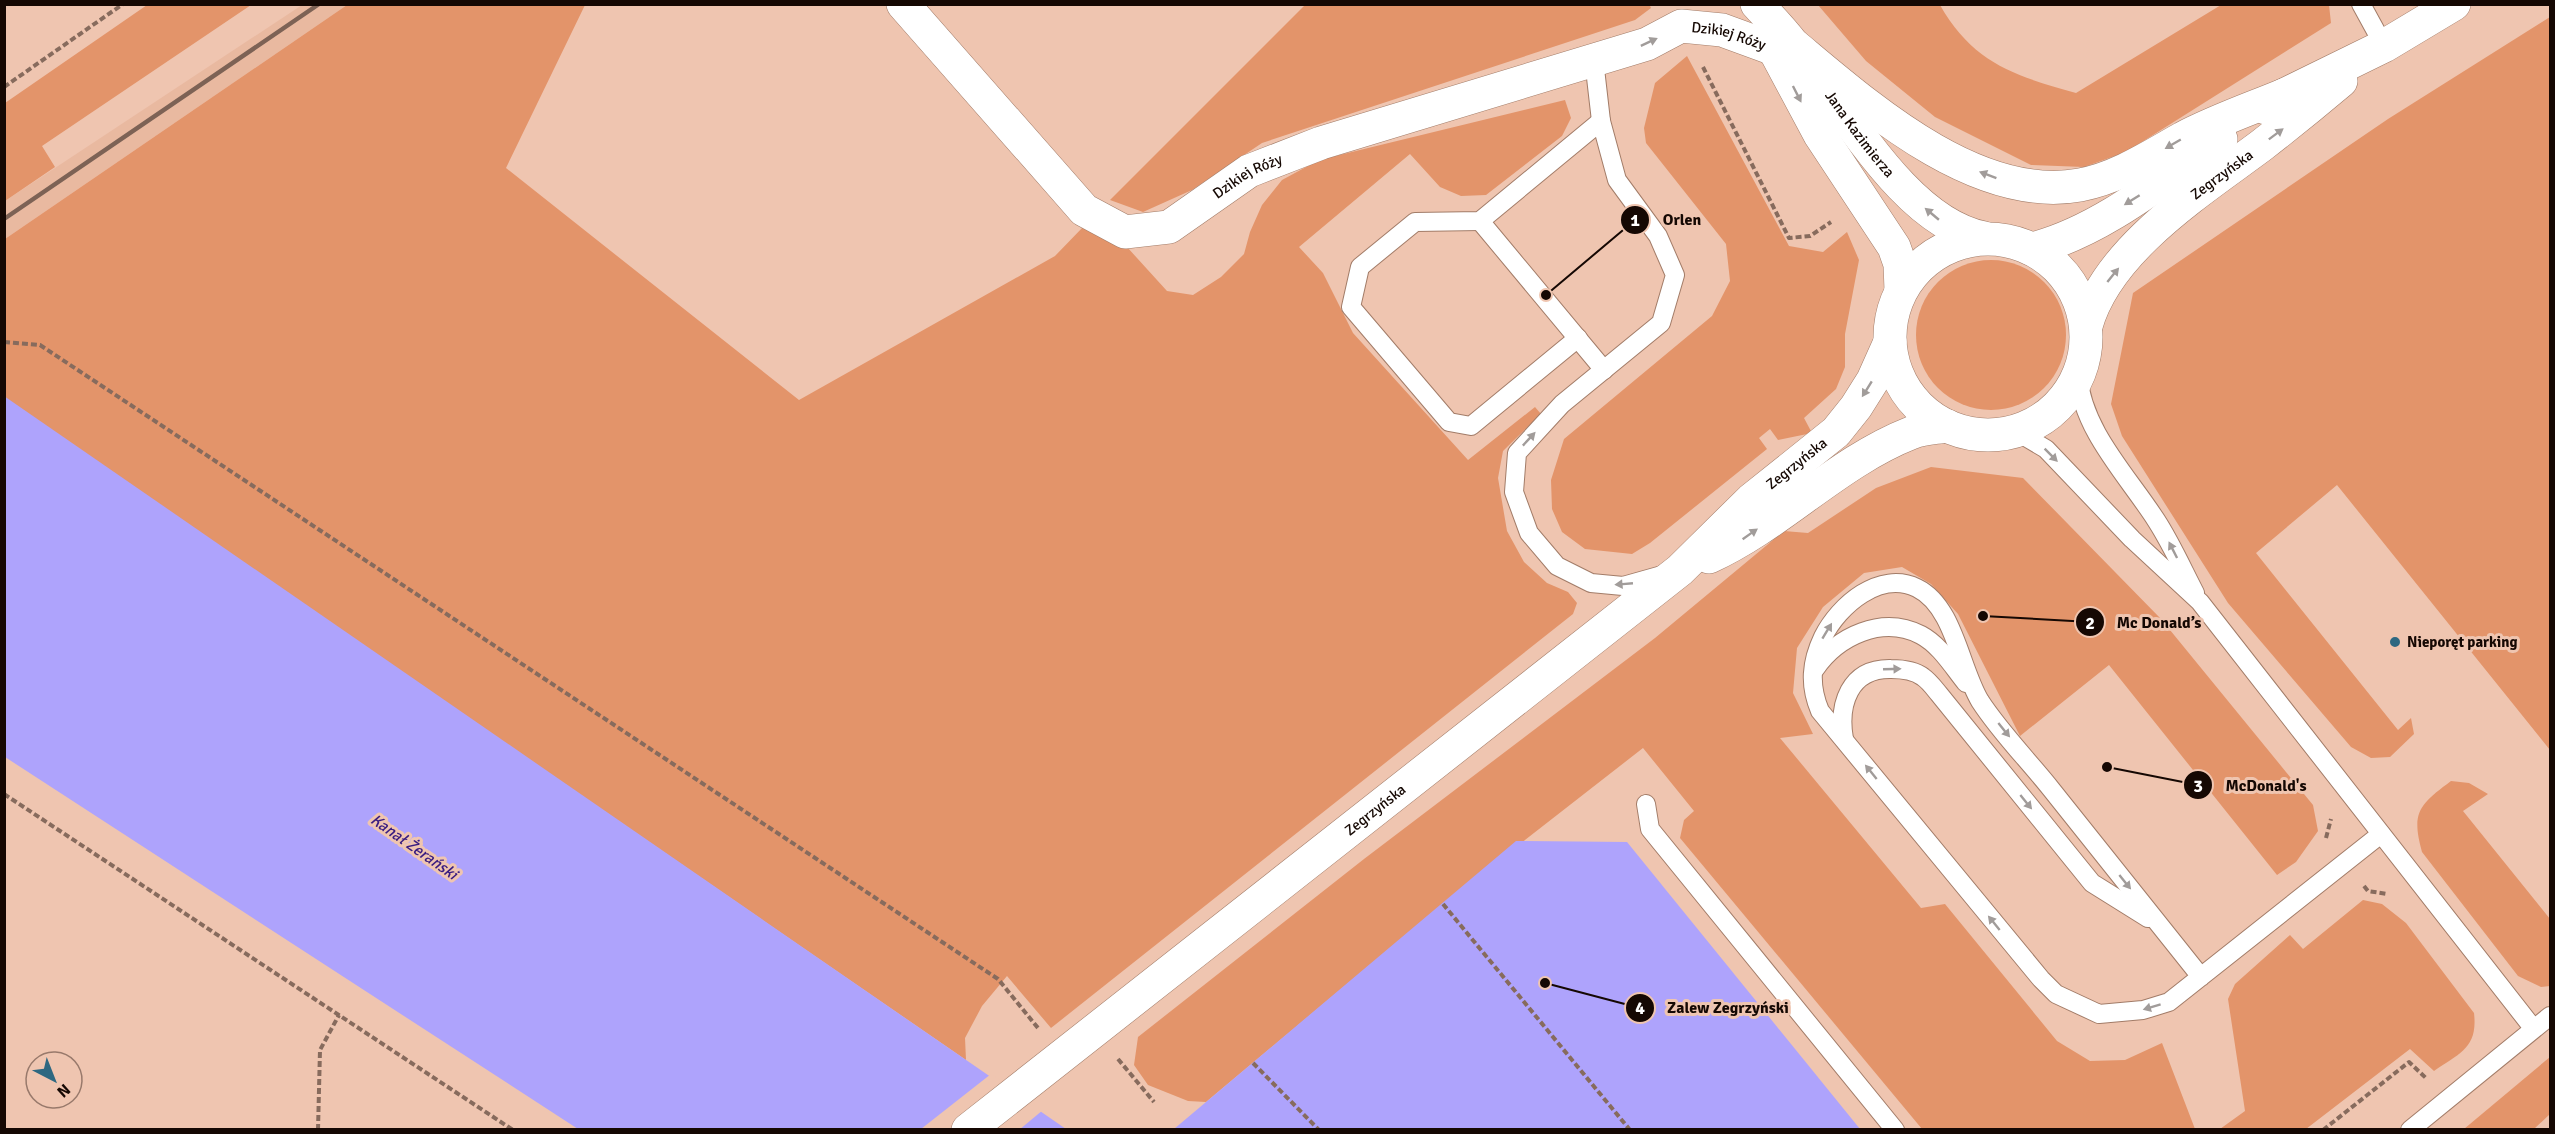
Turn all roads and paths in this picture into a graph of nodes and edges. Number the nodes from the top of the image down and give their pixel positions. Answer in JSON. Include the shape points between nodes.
{"nodes":[{"id":1,"x":123,"y":4,"type":"edge"},
{"id":2,"x":903,"y":4,"type":"edge"},
{"id":3,"x":1752,"y":4,"type":"edge"},
{"id":4,"x":1757,"y":4,"type":"edge"},
{"id":5,"x":2361,"y":4,"type":"edge"},
{"id":6,"x":2454,"y":4,"type":"edge"},
{"id":7,"x":1685,"y":15,"type":"edge"},
{"id":8,"x":2384,"y":46,"type":"junction"},
{"id":9,"x":1784,"y":47,"type":"junction"},
{"id":10,"x":1594,"y":60,"type":"junction"},
{"id":11,"x":4,"y":87,"type":"edge"},
{"id":12,"x":2284,"y":95,"type":"junction"},
{"id":13,"x":1601,"y":121,"type":"junction"},
{"id":14,"x":1839,"y":216,"type":"dead end"},
{"id":15,"x":1480,"y":221,"type":"junction"},
{"id":16,"x":1984,"y":238,"type":"junction"},
{"id":17,"x":2032,"y":249,"type":"junction"},
{"id":18,"x":1901,"y":290,"type":"junction"},
{"id":19,"x":2086,"y":326,"type":"junction"},
{"id":20,"x":1578,"y":338,"type":"junction"},
{"id":21,"x":4,"y":342,"type":"edge"},
{"id":22,"x":1890,"y":342,"type":"junction"},
{"id":23,"x":1604,"y":370,"type":"junction"},
{"id":24,"x":2078,"y":375,"type":"junction"},
{"id":25,"x":1947,"y":426,"type":"junction"},
{"id":26,"x":1998,"y":434,"type":"junction"},
{"id":27,"x":1680,"y":570,"type":"junction"},
{"id":28,"x":2200,"y":602,"type":"junction"},
{"id":29,"x":1812,"y":673,"type":"junction"},
{"id":30,"x":1980,"y":700,"type":"junction"},
{"id":31,"x":1844,"y":739,"type":"junction"},
{"id":32,"x":4,"y":794,"type":"edge"},
{"id":33,"x":1646,"y":804,"type":"dead end"},
{"id":34,"x":2328,"y":808,"type":"dead end"},
{"id":35,"x":2381,"y":834,"type":"junction"},
{"id":36,"x":2345,"y":862,"type":"junction"},
{"id":37,"x":2390,"y":896,"type":"dead end"},
{"id":38,"x":1443,"y":904,"type":"dead end"},
{"id":39,"x":2158,"y":924,"type":"junction"},
{"id":40,"x":2200,"y":977,"type":"junction"},
{"id":41,"x":339,"y":1016,"type":"junction"},
{"id":42,"x":2550,"y":1016,"type":"edge"},
{"id":43,"x":2533,"y":1028,"type":"junction"},
{"id":44,"x":1056,"y":1042,"type":"junction"},
{"id":45,"x":1112,"y":1051,"type":"dead end"},
{"id":46,"x":1253,"y":1063,"type":"dead end"},
{"id":47,"x":2434,"y":1085,"type":"dead end"},
{"id":48,"x":1154,"y":1102,"type":"dead end"},
{"id":49,"x":318,"y":1130,"type":"edge"},
{"id":50,"x":513,"y":1130,"type":"edge"},
{"id":51,"x":968,"y":1130,"type":"edge"},
{"id":52,"x":1319,"y":1130,"type":"edge"},
{"id":53,"x":1630,"y":1130,"type":"edge"},
{"id":54,"x":1895,"y":1130,"type":"edge"},
{"id":55,"x":2323,"y":1130,"type":"edge"},
{"id":56,"x":2409,"y":1130,"type":"edge"}],
"edges":[{"from":1,"to":11,"type":"path"},
{"from":2,"to":10,"type":"main road","name":"Dzikiej Róży","via":[[1084,210],[1125,232],[1169,227],[1249,171],[1322,143]]},
{"from":3,"to":9,"type":"main road","name":"Jana Kazimierza"},
{"from":4,"to":9,"type":"main road","name":"Jana Kazimierza"},
{"from":5,"to":8,"type":"lane"},
{"from":6,"to":8,"type":"main road","name":"Zegrzyńska"},
{"from":7,"to":9,"type":"main road","name":"Dzikiej Róży"},
{"from":10,"to":7,"type":"main road","name":"Dzikiej Róży","one_way":true,"via":[[1647,44]]},
{"from":7,"to":14,"type":"path","via":[[1789,238],[1810,236]]},
{"from":8,"to":12,"type":"main road","name":"Zegrzyńska"},
{"from":19,"to":8,"type":"main road","name":"Zegrzyńska","one_way":true,"via":[[2100,291],[2139,245],[2193,197]]},
{"from":12,"to":9,"type":"main road","one_way":true,"via":[[2200,130],[2119,173],[2080,185],[2040,187],[2002,180],[1915,140]]},
{"from":16,"to":9,"type":"main road","name":"Jana Kazimierza","one_way":true,"via":[[1940,221],[1907,192],[1828,93]]},
{"from":9,"to":18,"type":"main road","name":"Jana Kazimierza","one_way":true,"via":[[1820,135],[1894,247],[1900,264]]},
{"from":10,"to":13,"type":"lane"},
{"from":12,"to":17,"type":"main road","name":"Zegrzyńska","one_way":true,"via":[[2084,230]]},
{"from":13,"to":15,"type":"lane"},
{"from":13,"to":23,"type":"lane","via":[[1617,180],[1658,236],[1675,275],[1661,323]]},
{"from":15,"to":20,"type":"lane"},
{"from":15,"to":20,"type":"lane","via":[[1415,222],[1360,267],[1351,307],[1449,422],[1470,426]]},
{"from":16,"to":17,"type":"main road","via":[[2009,240]]},
{"from":16,"to":18,"type":"main road","via":[[1960,242],[1938,252],[1917,269]]},
{"from":17,"to":19,"type":"main road","via":[[2069,280]]},
{"from":18,"to":22,"type":"main road","via":[[1892,315]]},
{"from":19,"to":24,"type":"main road"},
{"from":20,"to":23,"type":"lane"},
{"from":21,"to":44,"type":"path","via":[[40,345],[988,972]]},
{"from":22,"to":25,"type":"main road","via":[[1895,368],[1907,392],[1925,412]]},
{"from":22,"to":27,"type":"main road","name":"Zegrzyńska","one_way":true,"via":[[1873,380],[1836,432],[1751,500]]},
{"from":27,"to":23,"type":"lane","one_way":true,"via":[[1623,586],[1591,583],[1557,566],[1529,533],[1514,492],[1517,453],[1562,404]]},
{"from":24,"to":26,"type":"main road","via":[[2065,398],[2046,416],[2024,428]]},
{"from":28,"to":24,"type":"lane","one_way":true,"via":[[2156,520],[2105,446],[2083,402]]},
{"from":25,"to":26,"type":"main road","via":[[1972,434]]},
{"from":27,"to":25,"type":"main road","name":"Zegrzyńska","one_way":true,"via":[[1733,546],[1857,459],[1913,432]]},
{"from":26,"to":28,"type":"lane","one_way":true,"via":[[2024,436],[2046,449],[2132,539]]},
{"from":27,"to":44,"type":"main road","name":"Zegrzyńska"},
{"from":28,"to":35,"type":"lane"},
{"from":29,"to":30,"type":"lane","via":[[1822,658],[1857,632],[1902,629],[1922,636],[1941,651]]},
{"from":29,"to":30,"type":"lane","one_way":true,"via":[[1816,652],[1828,627],[1850,603],[1867,590],[1889,582],[1903,583],[1919,589],[1943,613]]},
{"from":29,"to":31,"type":"lane","via":[[1813,695],[1820,711]]},
{"from":30,"to":39,"type":"lane","one_way":true},
{"from":31,"to":39,"type":"lane","one_way":true,"via":[[1844,702],[1852,686],[1867,673],[1904,669],[1922,676],[2092,883]]},
{"from":40,"to":31,"type":"lane","one_way":true,"via":[[2169,1002],[2143,1010],[2099,1014],[2056,994]]},
{"from":32,"to":41,"type":"path"},
{"from":33,"to":54,"type":"lane","via":[[1650,830]]},
{"from":34,"to":36,"type":"path","via":[[2331,818],[2326,839]]},
{"from":35,"to":36,"type":"lane"},
{"from":35,"to":43,"type":"lane"},
{"from":36,"to":37,"type":"path","via":[[2368,891]]},
{"from":36,"to":40,"type":"lane"},
{"from":38,"to":53,"type":"path"},
{"from":39,"to":40,"type":"lane"},
{"from":41,"to":49,"type":"path","via":[[320,1050]]},
{"from":41,"to":50,"type":"path"},
{"from":42,"to":43,"type":"lane"},
{"from":43,"to":56,"type":"lane"},
{"from":44,"to":51,"type":"main road","name":"Zegrzyńska"},
{"from":45,"to":48,"type":"path"},
{"from":46,"to":52,"type":"path"},
{"from":47,"to":55,"type":"path","via":[[2409,1062]]}]}
